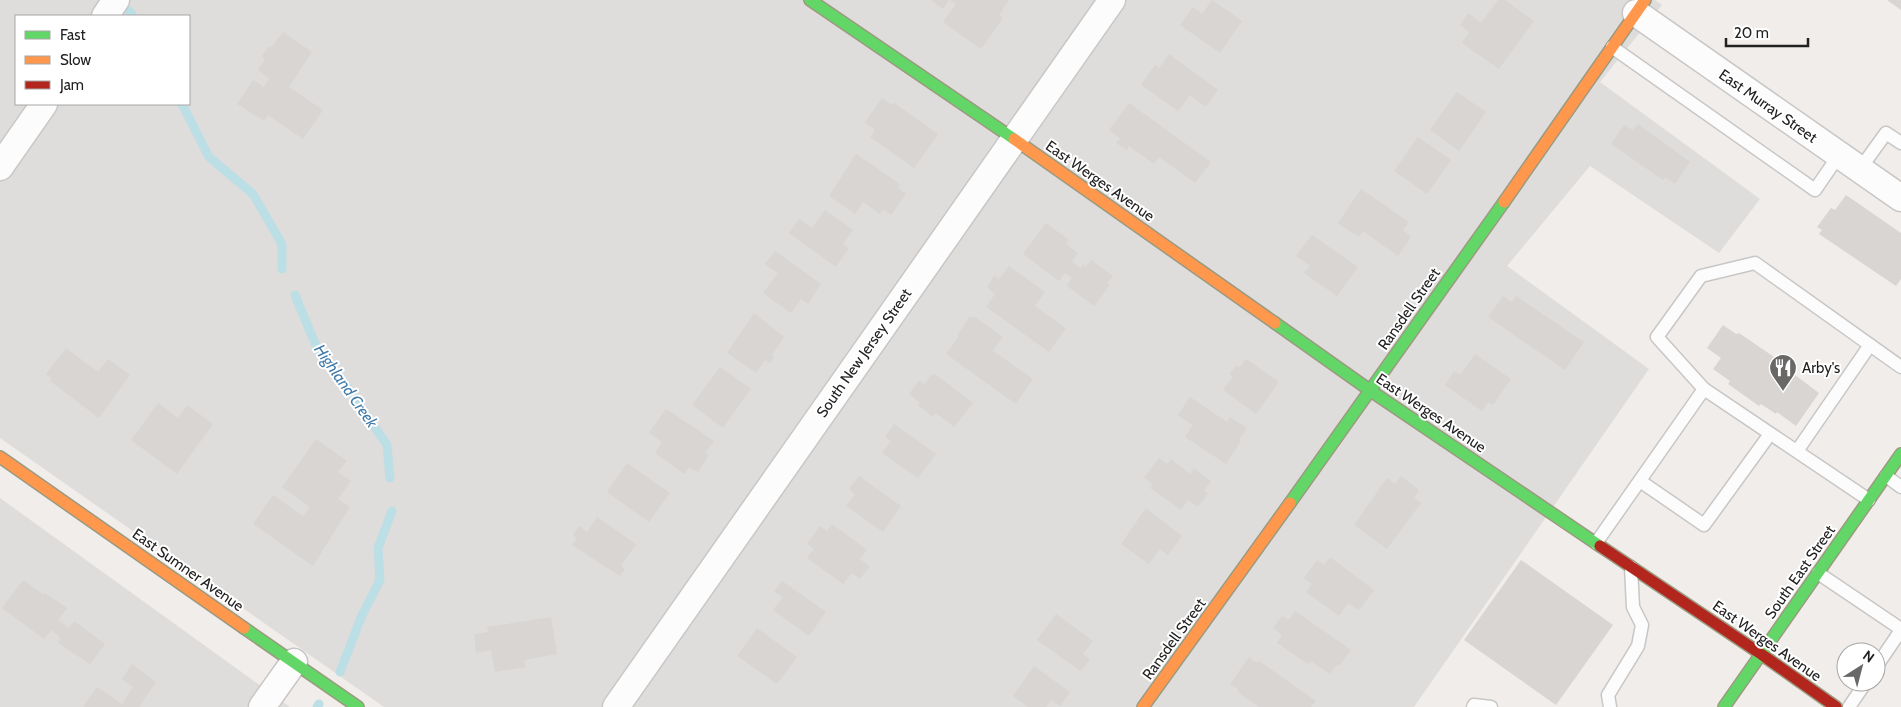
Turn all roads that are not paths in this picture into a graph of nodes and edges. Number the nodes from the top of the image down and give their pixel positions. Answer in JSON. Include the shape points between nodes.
{"nodes":[{"id":1,"x":116,"y":0,"type":"edge"},
{"id":2,"x":810,"y":0,"type":"edge"},
{"id":3,"x":1112,"y":0,"type":"edge"},
{"id":4,"x":1640,"y":7,"type":"edge"},
{"id":5,"x":106,"y":15,"type":"edge"},
{"id":6,"x":1612,"y":47,"type":"junction"},
{"id":7,"x":43,"y":105,"type":"edge"},
{"id":8,"x":1014,"y":139,"type":"junction"},
{"id":9,"x":1901,"y":143,"type":"edge"},
{"id":10,"x":1850,"y":162,"type":"junction"},
{"id":11,"x":0,"y":167,"type":"edge"},
{"id":12,"x":1901,"y":198,"type":"edge"},
{"id":13,"x":1870,"y":345,"type":"junction"},
{"id":14,"x":1901,"y":367,"type":"edge"},
{"id":15,"x":1704,"y":389,"type":"junction"},
{"id":16,"x":1371,"y":391,"type":"junction"},
{"id":17,"x":1770,"y":434,"type":"junction"},
{"id":18,"x":1797,"y":451,"type":"junction"},
{"id":19,"x":1901,"y":454,"type":"edge"},
{"id":20,"x":0,"y":457,"type":"edge"},
{"id":21,"x":1886,"y":476,"type":"junction"},
{"id":22,"x":1640,"y":481,"type":"junction"},
{"id":23,"x":1901,"y":487,"type":"edge"},
{"id":24,"x":1869,"y":500,"type":"junction"},
{"id":25,"x":1596,"y":543,"type":"junction"},
{"id":26,"x":1631,"y":567,"type":"junction"},
{"id":27,"x":1818,"y":572,"type":"junction"},
{"id":28,"x":1901,"y":630,"type":"edge"},
{"id":29,"x":1886,"y":652,"type":"edge"},
{"id":30,"x":1761,"y":654,"type":"junction"},
{"id":31,"x":294,"y":662,"type":"junction"},
{"id":32,"x":1860,"y":692,"type":"edge"},
{"id":33,"x":262,"y":707,"type":"edge"},
{"id":34,"x":358,"y":707,"type":"edge"},
{"id":35,"x":616,"y":707,"type":"edge"},
{"id":36,"x":1143,"y":707,"type":"edge"},
{"id":37,"x":1473,"y":707,"type":"edge"},
{"id":38,"x":1491,"y":707,"type":"edge"},
{"id":39,"x":1610,"y":707,"type":"edge"},
{"id":40,"x":1724,"y":707,"type":"edge"},
{"id":41,"x":1836,"y":707,"type":"edge"},
{"id":42,"x":1850,"y":707,"type":"edge"}],
"edges":[{"from":1,"to":5,"type":"street"},
{"from":2,"to":8,"type":"street","name":"East Werges Avenue"},
{"from":3,"to":8,"type":"street","name":"South New Jersey Street"},
{"from":4,"to":6,"type":"street","name":"Ransdell Street"},
{"from":4,"to":10,"type":"street","name":"East Murray Street"},
{"from":6,"to":10,"type":"lane","via":[[1814,190]]},
{"from":6,"to":16,"type":"street","name":"Ransdell Street"},
{"from":7,"to":11,"type":"street"},
{"from":8,"to":16,"type":"street","name":"East Werges Avenue"},
{"from":8,"to":35,"type":"street","name":"South New Jersey Street"},
{"from":9,"to":10,"type":"lane","via":[[1886,133]]},
{"from":10,"to":12,"type":"street","name":"East Murray Street"},
{"from":13,"to":14,"type":"lane"},
{"from":13,"to":15,"type":"lane","via":[[1755,263],[1701,276],[1657,338]]},
{"from":13,"to":18,"type":"lane"},
{"from":15,"to":17,"type":"lane"},
{"from":15,"to":22,"type":"lane"},
{"from":16,"to":25,"type":"street","name":"East Werges Avenue"},
{"from":16,"to":36,"type":"street","name":"Ransdell Street"},
{"from":17,"to":18,"type":"lane"},
{"from":17,"to":22,"type":"lane","via":[[1704,525]]},
{"from":18,"to":24,"type":"lane"},
{"from":19,"to":21,"type":"street","name":"South East Street"},
{"from":20,"to":31,"type":"street","name":"East Sumner Avenue"},
{"from":21,"to":23,"type":"lane"},
{"from":21,"to":24,"type":"street","name":"South East Street"},
{"from":22,"to":25,"type":"lane"},
{"from":24,"to":27,"type":"street","name":"South East Street"},
{"from":25,"to":26,"type":"street","name":"East Werges Avenue"},
{"from":26,"to":30,"type":"street","name":"East Werges Avenue"},
{"from":26,"to":39,"type":"lane","via":[[1632,607],[1642,625],[1638,646],[1608,695]]},
{"from":27,"to":28,"type":"lane"},
{"from":27,"to":30,"type":"street","name":"South East Street"},
{"from":28,"to":29,"type":"lane"},
{"from":30,"to":40,"type":"street","name":"South East Street"},
{"from":30,"to":41,"type":"street","name":"East Werges Avenue"},
{"from":31,"to":33,"type":"street"},
{"from":31,"to":34,"type":"street","name":"East Sumner Avenue"},
{"from":32,"to":42,"type":"lane"},
{"from":37,"to":38,"type":"lane"}]}
